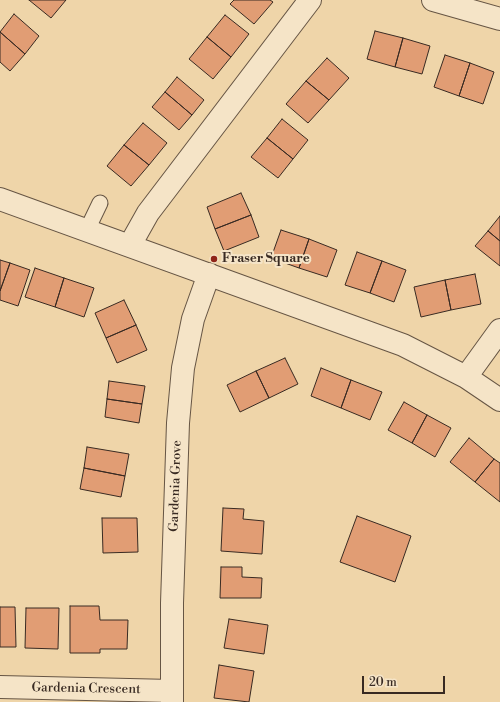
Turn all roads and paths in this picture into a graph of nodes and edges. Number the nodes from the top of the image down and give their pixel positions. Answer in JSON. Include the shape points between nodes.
{"nodes":[{"id":1,"x":310,"y":0,"type":"edge"},
{"id":2,"x":433,"y":0,"type":"edge"},
{"id":3,"x":500,"y":19,"type":"edge"},
{"id":4,"x":0,"y":199,"type":"edge"},
{"id":5,"x":100,"y":203,"type":"dead end"},
{"id":6,"x":87,"y":230,"type":"junction"},
{"id":7,"x":130,"y":245,"type":"junction"},
{"id":8,"x":209,"y":274,"type":"junction"},
{"id":9,"x":500,"y":330,"type":"edge"},
{"id":10,"x":466,"y":377,"type":"junction"},
{"id":11,"x":500,"y":400,"type":"edge"},
{"id":12,"x":0,"y":688,"type":"edge"},
{"id":13,"x":172,"y":696,"type":"edge"}],
"edges":[{"from":1,"to":7,"type":"street","via":[[148,213]]},
{"from":2,"to":3,"type":"street"},
{"from":4,"to":6,"type":"street"},
{"from":5,"to":6,"type":"lane"},
{"from":6,"to":7,"type":"street"},
{"from":7,"to":8,"type":"street"},
{"from":8,"to":10,"type":"street","via":[[402,345]]},
{"from":8,"to":13,"type":"street","name":"Gardenia Grove","via":[[193,319],[183,368],[178,423],[172,603]]},
{"from":9,"to":10,"type":"street"},
{"from":10,"to":11,"type":"street"},
{"from":12,"to":13,"type":"street","name":"Gardenia Crescent"}]}
